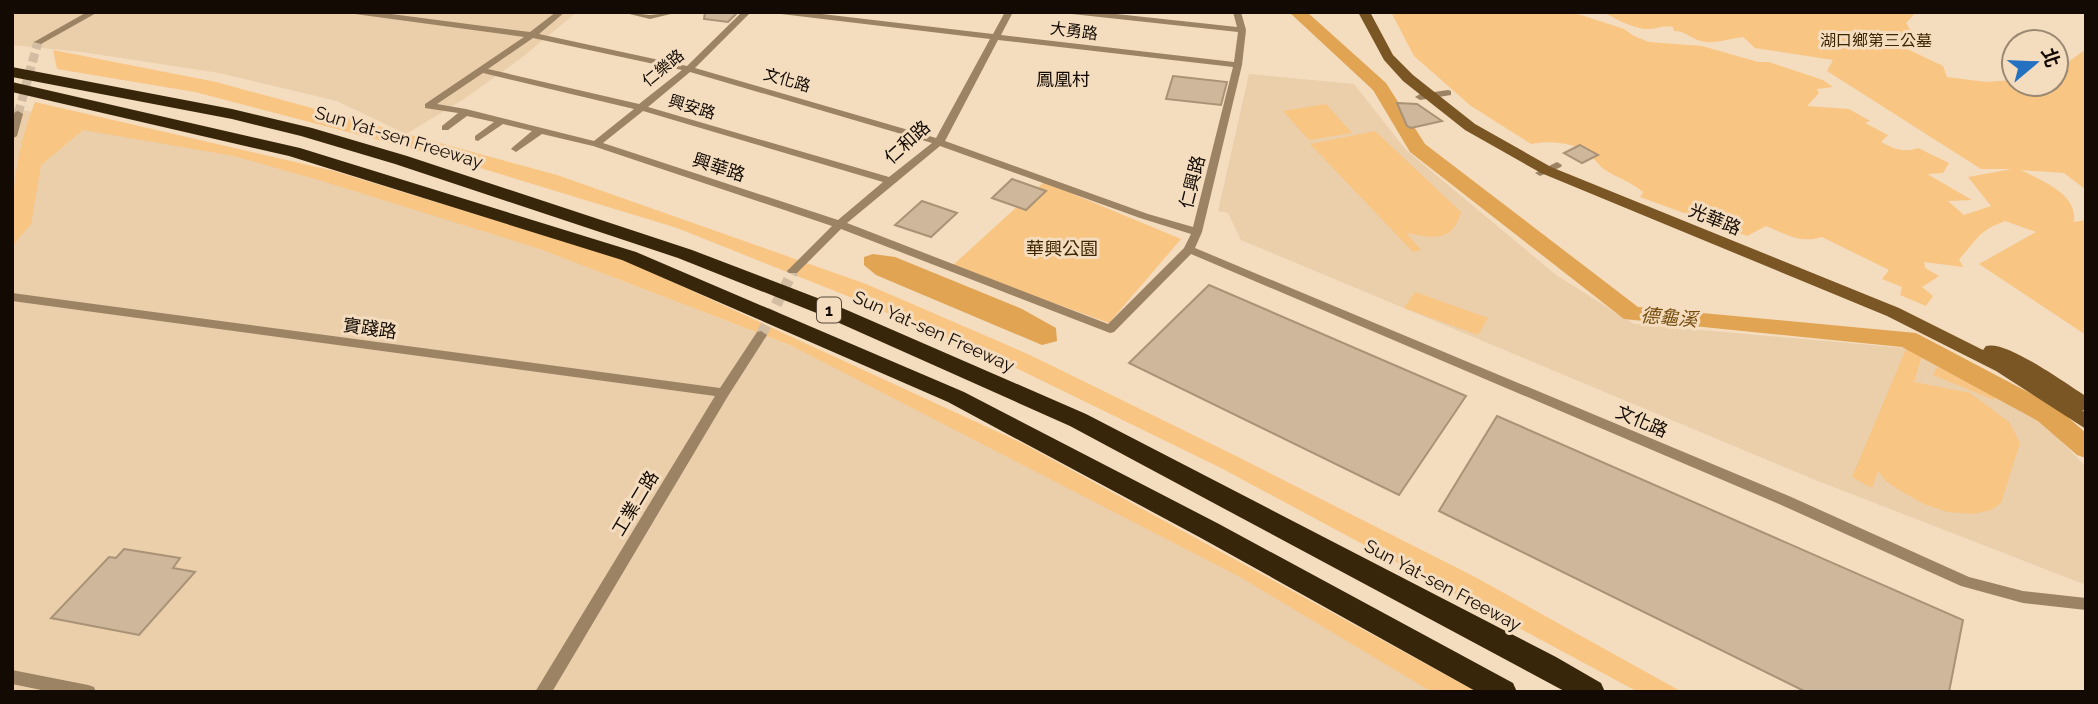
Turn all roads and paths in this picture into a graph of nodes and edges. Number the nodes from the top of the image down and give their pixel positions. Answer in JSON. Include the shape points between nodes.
{"nodes":[{"id":1,"x":94,"y":12,"type":"edge"},
{"id":2,"x":355,"y":12,"type":"edge"},
{"id":3,"x":561,"y":12,"type":"edge"},
{"id":4,"x":625,"y":12,"type":"edge"},
{"id":5,"x":747,"y":12,"type":"edge"},
{"id":6,"x":781,"y":12,"type":"edge"},
{"id":7,"x":1009,"y":12,"type":"edge"},
{"id":8,"x":1072,"y":12,"type":"edge"},
{"id":9,"x":1237,"y":12,"type":"edge"},
{"id":10,"x":1364,"y":12,"type":"edge"},
{"id":11,"x":1375,"y":12,"type":"edge"},
{"id":12,"x":674,"y":14,"type":"edge"},
{"id":13,"x":1242,"y":30,"type":"junction"},
{"id":14,"x":532,"y":35,"type":"junction"},
{"id":15,"x":997,"y":36,"type":"junction"},
{"id":16,"x":38,"y":42,"type":"dead end"},
{"id":17,"x":1238,"y":65,"type":"junction"},
{"id":18,"x":689,"y":69,"type":"junction"},
{"id":19,"x":482,"y":70,"type":"junction"},
{"id":20,"x":12,"y":72,"type":"edge"},
{"id":21,"x":12,"y":87,"type":"edge"},
{"id":22,"x":1434,"y":95,"type":"junction"},
{"id":23,"x":639,"y":107,"type":"junction"},
{"id":24,"x":466,"y":113,"type":"junction"},
{"id":25,"x":18,"y":114,"type":"dead end"},
{"id":26,"x":501,"y":121,"type":"junction"},
{"id":27,"x":445,"y":128,"type":"dead end"},
{"id":28,"x":538,"y":131,"type":"junction"},
{"id":29,"x":12,"y":136,"type":"edge"},
{"id":30,"x":478,"y":138,"type":"dead end"},
{"id":31,"x":939,"y":142,"type":"junction"},
{"id":32,"x":596,"y":144,"type":"junction"},
{"id":33,"x":516,"y":149,"type":"dead end"},
{"id":34,"x":1549,"y":169,"type":"junction"},
{"id":35,"x":890,"y":181,"type":"junction"},
{"id":36,"x":841,"y":225,"type":"junction"},
{"id":37,"x":1197,"y":232,"type":"junction"},
{"id":38,"x":1189,"y":249,"type":"junction"},
{"id":39,"x":793,"y":271,"type":"tunnel mouth"},
{"id":40,"x":12,"y":297,"type":"edge"},
{"id":41,"x":1110,"y":329,"type":"joint"},
{"id":42,"x":761,"y":335,"type":"tunnel mouth"},
{"id":43,"x":723,"y":393,"type":"junction"},
{"id":44,"x":2086,"y":405,"type":"edge"},
{"id":45,"x":2086,"y":422,"type":"edge"},
{"id":46,"x":2086,"y":604,"type":"edge"},
{"id":47,"x":12,"y":677,"type":"edge"},
{"id":48,"x":88,"y":692,"type":"edge"},
{"id":49,"x":543,"y":692,"type":"edge"},
{"id":50,"x":1503,"y":692,"type":"edge"},
{"id":51,"x":1591,"y":692,"type":"edge"}],
"edges":[{"from":1,"to":16,"type":"street"},
{"from":2,"to":14,"type":"street","name":"文化路"},
{"from":3,"to":14,"type":"street","name":"興華路"},
{"from":4,"to":12,"type":"street","via":[[650,18]]},
{"from":5,"to":18,"type":"street","name":"仁樂路"},
{"from":6,"to":15,"type":"street","name":"大勇路"},
{"from":7,"to":15,"type":"street","name":"仁和路"},
{"from":8,"to":13,"type":"street"},
{"from":9,"to":13,"type":"street","name":"仁興路"},
{"from":10,"to":22,"type":"street","name":"光華路","via":[[1388,57]]},
{"from":11,"to":22,"type":"street","name":"光華路","via":[[1398,54]]},
{"from":13,"to":17,"type":"street","name":"仁興路"},
{"from":14,"to":18,"type":"street","name":"文化路"},
{"from":14,"to":19,"type":"street","name":"興華路"},
{"from":15,"to":17,"type":"street","name":"大勇路"},
{"from":15,"to":31,"type":"street","name":"仁和路"},
{"from":17,"to":37,"type":"street","name":"仁興路"},
{"from":18,"to":23,"type":"street","name":"仁樂路"},
{"from":18,"to":31,"type":"street","name":"文化路"},
{"from":19,"to":23,"type":"street","name":"興安路"},
{"from":19,"to":24,"type":"street","name":"興華路","via":[[428,106]]},
{"from":20,"to":51,"type":"highway","name":"Sun Yat-sen Freeway","number":"1","via":[[232,114],[318,136],[600,223],[788,293],[1078,419]]},
{"from":21,"to":50,"type":"highway","number":"1","via":[[294,152],[629,256],[956,397]]},
{"from":22,"to":34,"type":"street","name":"光華路","via":[[1470,127]]},
{"from":23,"to":32,"type":"street","name":"仁樂路"},
{"from":23,"to":35,"type":"street","name":"興安路"},
{"from":24,"to":26,"type":"street","name":"興華路"},
{"from":24,"to":27,"type":"street"},
{"from":25,"to":29,"type":"street"},
{"from":26,"to":28,"type":"street","name":"興華路"},
{"from":26,"to":30,"type":"street"},
{"from":28,"to":32,"type":"street","name":"興華路"},
{"from":28,"to":33,"type":"street"},
{"from":31,"to":35,"type":"street","name":"仁和路"},
{"from":31,"to":37,"type":"street","name":"文化路"},
{"from":32,"to":36,"type":"street","name":"興華路"},
{"from":34,"to":44,"type":"street","name":"光華路","via":[[1897,304],[2019,363]]},
{"from":34,"to":45,"type":"street","name":"光華路","via":[[1893,312],[2002,367]]},
{"from":35,"to":36,"type":"street","name":"仁和路"},
{"from":36,"to":39,"type":"street","name":"仁和路"},
{"from":36,"to":41,"type":"street","name":"興華路"},
{"from":37,"to":38,"type":"street","name":"仁興路"},
{"from":38,"to":41,"type":"street","name":"仁興路"},
{"from":38,"to":46,"type":"street","name":"文化路","via":[[1966,582],[2023,597]]},
{"from":40,"to":43,"type":"street","name":"實踐路"},
{"from":42,"to":43,"type":"street","name":"工業二路"},
{"from":43,"to":49,"type":"street","name":"工業二路"},
{"from":47,"to":48,"type":"street"}]}
